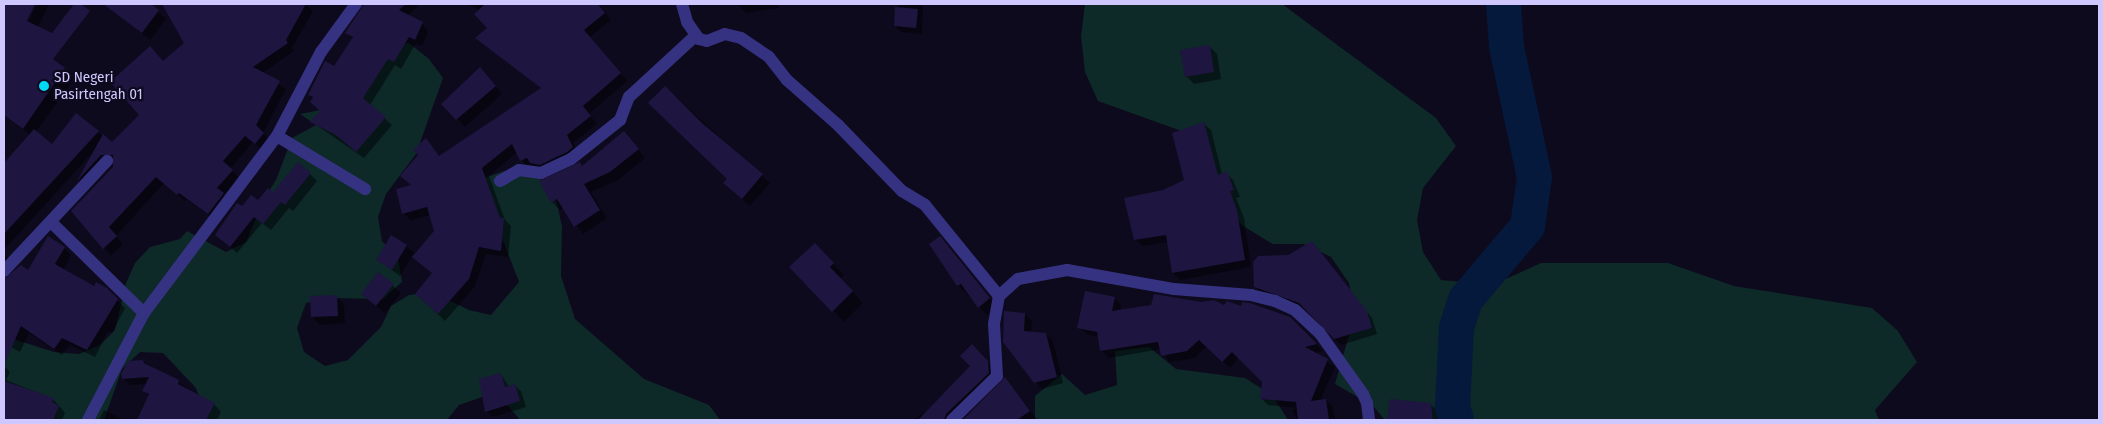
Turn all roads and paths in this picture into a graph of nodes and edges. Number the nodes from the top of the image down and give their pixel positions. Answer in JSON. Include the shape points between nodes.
{"nodes":[{"id":1,"x":356,"y":4,"type":"edge"},
{"id":2,"x":682,"y":4,"type":"edge"},
{"id":3,"x":695,"y":36,"type":"junction"},
{"id":4,"x":277,"y":136,"type":"junction"},
{"id":5,"x":107,"y":162,"type":"dead end"},
{"id":6,"x":500,"y":182,"type":"dead end"},
{"id":7,"x":364,"y":189,"type":"dead end"},
{"id":8,"x":51,"y":222,"type":"junction"},
{"id":9,"x":4,"y":271,"type":"edge"},
{"id":10,"x":999,"y":296,"type":"junction"},
{"id":11,"x":144,"y":313,"type":"junction"},
{"id":12,"x":88,"y":420,"type":"edge"},
{"id":13,"x":952,"y":420,"type":"edge"},
{"id":14,"x":1369,"y":420,"type":"edge"}],
"edges":[{"from":1,"to":4,"type":"street","via":[[322,52]]},
{"from":2,"to":3,"type":"street"},
{"from":3,"to":6,"type":"street","via":[[629,96],[620,120],[570,158],[541,173],[519,170]]},
{"from":3,"to":10,"type":"street","via":[[704,41],[725,34],[741,38],[769,57],[787,80],[902,191],[925,205]]},
{"from":4,"to":7,"type":"street"},
{"from":4,"to":11,"type":"street"},
{"from":5,"to":8,"type":"street"},
{"from":8,"to":9,"type":"street"},
{"from":8,"to":11,"type":"street"},
{"from":10,"to":13,"type":"street","via":[[994,324],[997,376]]},
{"from":10,"to":14,"type":"street","via":[[1018,279],[1068,270],[1174,289],[1251,295],[1275,301],[1295,310],[1320,332],[1362,394]]},
{"from":11,"to":12,"type":"street"}]}
